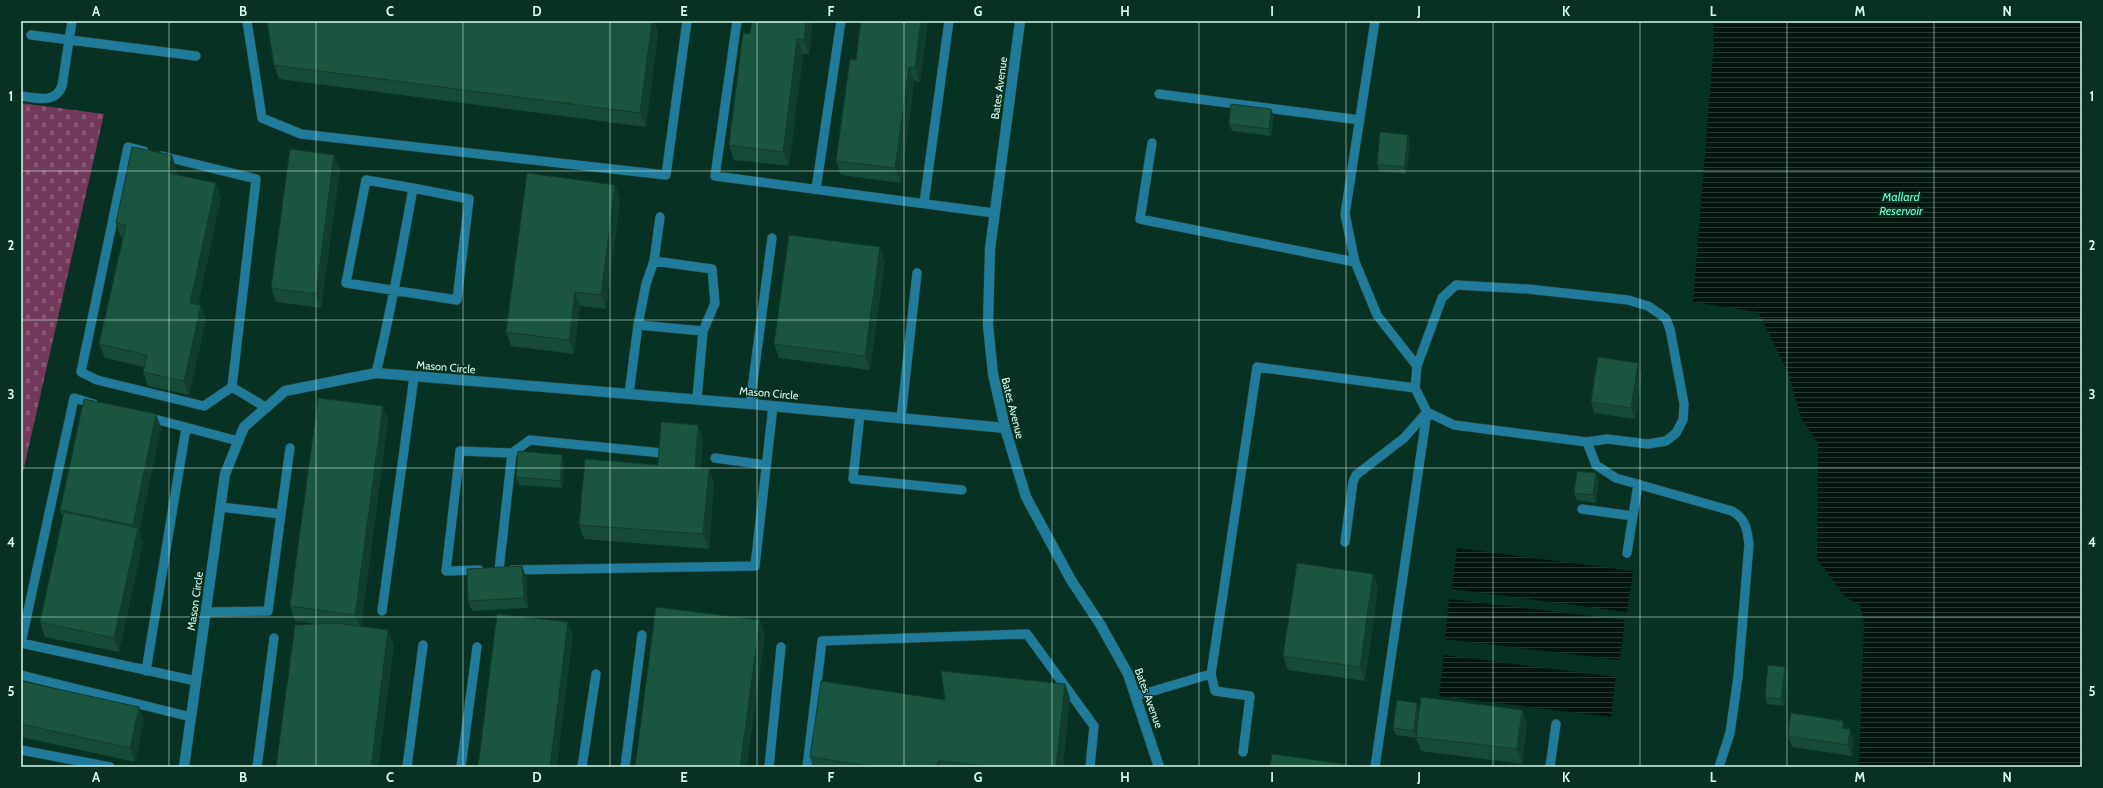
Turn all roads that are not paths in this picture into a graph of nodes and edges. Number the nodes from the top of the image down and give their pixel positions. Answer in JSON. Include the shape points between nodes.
{"nodes":[{"id":1,"x":72,"y":21,"type":"edge"},
{"id":2,"x":247,"y":21,"type":"edge"},
{"id":3,"x":687,"y":21,"type":"edge"},
{"id":4,"x":737,"y":21,"type":"edge"},
{"id":5,"x":841,"y":21,"type":"edge"},
{"id":6,"x":949,"y":21,"type":"edge"},
{"id":7,"x":1020,"y":21,"type":"edge"},
{"id":8,"x":1375,"y":21,"type":"edge"},
{"id":9,"x":31,"y":35,"type":"dead end"},
{"id":10,"x":69,"y":41,"type":"junction"},
{"id":11,"x":196,"y":56,"type":"dead end"},
{"id":12,"x":1159,"y":94,"type":"dead end"},
{"id":13,"x":21,"y":96,"type":"edge"},
{"id":14,"x":1360,"y":120,"type":"junction"},
{"id":15,"x":1152,"y":143,"type":"dead end"},
{"id":16,"x":414,"y":188,"type":"junction"},
{"id":17,"x":816,"y":189,"type":"junction"},
{"id":18,"x":924,"y":204,"type":"junction"},
{"id":19,"x":994,"y":214,"type":"junction"},
{"id":20,"x":660,"y":217,"type":"dead end"},
{"id":21,"x":772,"y":238,"type":"dead end"},
{"id":22,"x":654,"y":261,"type":"junction"},
{"id":23,"x":1355,"y":262,"type":"junction"},
{"id":24,"x":917,"y":273,"type":"dead end"},
{"id":25,"x":395,"y":290,"type":"junction"},
{"id":26,"x":638,"y":325,"type":"junction"},
{"id":27,"x":703,"y":331,"type":"junction"},
{"id":28,"x":1417,"y":366,"type":"junction"},
{"id":29,"x":376,"y":373,"type":"junction"},
{"id":30,"x":414,"y":377,"type":"junction"},
{"id":31,"x":232,"y":387,"type":"junction"},
{"id":32,"x":1416,"y":388,"type":"junction"},
{"id":33,"x":629,"y":394,"type":"junction"},
{"id":34,"x":697,"y":399,"type":"junction"},
{"id":35,"x":750,"y":404,"type":"junction"},
{"id":36,"x":104,"y":406,"type":"edge"},
{"id":37,"x":773,"y":406,"type":"junction"},
{"id":38,"x":267,"y":408,"type":"junction"},
{"id":39,"x":1427,"y":412,"type":"junction"},
{"id":40,"x":860,"y":414,"type":"junction"},
{"id":41,"x":141,"y":416,"type":"edge"},
{"id":42,"x":901,"y":418,"type":"junction"},
{"id":43,"x":186,"y":428,"type":"junction"},
{"id":44,"x":1005,"y":428,"type":"junction"},
{"id":45,"x":238,"y":442,"type":"junction"},
{"id":46,"x":1587,"y":442,"type":"junction"},
{"id":47,"x":290,"y":448,"type":"dead end"},
{"id":48,"x":512,"y":453,"type":"junction"},
{"id":49,"x":662,"y":453,"type":"edge"},
{"id":50,"x":715,"y":458,"type":"dead end"},
{"id":51,"x":766,"y":465,"type":"junction"},
{"id":52,"x":1638,"y":484,"type":"junction"},
{"id":53,"x":962,"y":490,"type":"dead end"},
{"id":54,"x":220,"y":507,"type":"junction"},
{"id":55,"x":1582,"y":509,"type":"dead end"},
{"id":56,"x":281,"y":514,"type":"junction"},
{"id":57,"x":1633,"y":516,"type":"junction"},
{"id":58,"x":1345,"y":542,"type":"dead end"},
{"id":59,"x":1627,"y":552,"type":"dead end"},
{"id":60,"x":499,"y":570,"type":"junction"},
{"id":61,"x":382,"y":611,"type":"dead end"},
{"id":62,"x":206,"y":612,"type":"junction"},
{"id":63,"x":642,"y":635,"type":"dead end"},
{"id":64,"x":274,"y":638,"type":"dead end"},
{"id":65,"x":422,"y":645,"type":"dead end"},
{"id":66,"x":477,"y":647,"type":"dead end"},
{"id":67,"x":781,"y":647,"type":"dead end"},
{"id":68,"x":146,"y":671,"type":"junction"},
{"id":69,"x":596,"y":674,"type":"dead end"},
{"id":70,"x":1211,"y":674,"type":"junction"},
{"id":71,"x":21,"y":675,"type":"edge"},
{"id":72,"x":196,"y":681,"type":"junction"},
{"id":73,"x":1136,"y":696,"type":"junction"},
{"id":74,"x":191,"y":717,"type":"junction"},
{"id":75,"x":1556,"y":724,"type":"dead end"},
{"id":76,"x":21,"y":750,"type":"edge"},
{"id":77,"x":1243,"y":752,"type":"dead end"},
{"id":78,"x":110,"y":767,"type":"edge"},
{"id":79,"x":184,"y":767,"type":"edge"},
{"id":80,"x":257,"y":767,"type":"edge"},
{"id":81,"x":407,"y":767,"type":"edge"},
{"id":82,"x":461,"y":767,"type":"edge"},
{"id":83,"x":582,"y":767,"type":"edge"},
{"id":84,"x":625,"y":767,"type":"edge"},
{"id":85,"x":769,"y":767,"type":"edge"},
{"id":86,"x":806,"y":767,"type":"edge"},
{"id":87,"x":1090,"y":767,"type":"edge"},
{"id":88,"x":1159,"y":767,"type":"edge"},
{"id":89,"x":1375,"y":767,"type":"edge"},
{"id":90,"x":1550,"y":767,"type":"edge"},
{"id":91,"x":1719,"y":767,"type":"edge"}],
"edges":[{"from":1,"to":10,"type":"lane"},
{"from":2,"to":3,"type":"lane","via":[[262,118],[301,134],[666,175]]},
{"from":4,"to":17,"type":"lane","via":[[715,176]]},
{"from":5,"to":17,"type":"lane"},
{"from":6,"to":18,"type":"lane"},
{"from":7,"to":19,"type":"street","name":"Bates Avenue"},
{"from":8,"to":14,"type":"lane"},
{"from":9,"to":10,"type":"lane"},
{"from":10,"to":11,"type":"lane"},
{"from":10,"to":13,"type":"lane","via":[[59,94],[47,98]]},
{"from":12,"to":14,"type":"lane"},
{"from":14,"to":23,"type":"lane","via":[[1345,214]]},
{"from":15,"to":23,"type":"lane","via":[[1140,219]]},
{"from":16,"to":25,"type":"lane"},
{"from":16,"to":25,"type":"lane","via":[[366,180],[346,283]]},
{"from":16,"to":25,"type":"lane","via":[[469,199],[457,300]]},
{"from":17,"to":18,"type":"lane"},
{"from":18,"to":19,"type":"lane"},
{"from":19,"to":44,"type":"street","name":"Bates Avenue","via":[[990,249],[988,325],[993,374]]},
{"from":20,"to":22,"type":"lane"},
{"from":21,"to":35,"type":"lane"},
{"from":22,"to":26,"type":"lane","via":[[646,284]]},
{"from":22,"to":27,"type":"lane","via":[[712,269],[715,303]]},
{"from":23,"to":28,"type":"lane","via":[[1377,315]]},
{"from":24,"to":42,"type":"lane"},
{"from":25,"to":29,"type":"lane"},
{"from":26,"to":27,"type":"lane"},
{"from":26,"to":33,"type":"lane"},
{"from":27,"to":34,"type":"lane"},
{"from":28,"to":32,"type":"lane"},
{"from":28,"to":46,"type":"lane","via":[[1442,298],[1456,285],[1528,289],[1628,300],[1648,306],[1666,319],[1670,329],[1684,404],[1683,420],[1676,433],[1666,441],[1648,444],[1607,439]]},
{"from":29,"to":30,"type":"street","name":"Mason Circle"},
{"from":29,"to":38,"type":"street","name":"Mason Circle","via":[[285,391]]},
{"from":30,"to":33,"type":"street","name":"Mason Circle"},
{"from":30,"to":61,"type":"lane"},
{"from":31,"to":31,"type":"lane","via":[[256,179],[128,147],[81,372],[97,380],[204,406]]},
{"from":31,"to":38,"type":"lane"},
{"from":32,"to":39,"type":"lane"},
{"from":32,"to":70,"type":"lane","via":[[1257,367]]},
{"from":33,"to":34,"type":"street","name":"Mason Circle"},
{"from":34,"to":35,"type":"street","name":"Mason Circle"},
{"from":35,"to":37,"type":"street","name":"Mason Circle"},
{"from":36,"to":68,"type":"lane","via":[[74,398],[21,643]]},
{"from":37,"to":40,"type":"street","name":"Mason Circle"},
{"from":37,"to":51,"type":"lane"},
{"from":38,"to":45,"type":"street","name":"Mason Circle","via":[[244,428]]},
{"from":39,"to":46,"type":"lane","via":[[1454,425]]},
{"from":39,"to":58,"type":"lane","via":[[1404,438],[1356,475]]},
{"from":39,"to":89,"type":"lane"},
{"from":40,"to":42,"type":"street","name":"Mason Circle"},
{"from":40,"to":53,"type":"lane","via":[[853,479]]},
{"from":41,"to":43,"type":"lane"},
{"from":42,"to":44,"type":"street","name":"Mason Circle"},
{"from":43,"to":45,"type":"lane"},
{"from":43,"to":68,"type":"lane"},
{"from":44,"to":73,"type":"street","name":"Bates Avenue","via":[[1026,497],[1071,580],[1128,674]]},
{"from":45,"to":54,"type":"street","name":"Mason Circle","via":[[225,474]]},
{"from":46,"to":52,"type":"lane","via":[[1596,465],[1616,478]]},
{"from":47,"to":56,"type":"lane"},
{"from":48,"to":49,"type":"lane","via":[[530,440]]},
{"from":48,"to":60,"type":"lane"},
{"from":48,"to":60,"type":"lane","via":[[460,451],[446,570]]},
{"from":50,"to":51,"type":"lane"},
{"from":51,"to":60,"type":"lane","via":[[755,566]]},
{"from":52,"to":57,"type":"lane"},
{"from":52,"to":91,"type":"lane","via":[[1732,511],[1745,523],[1749,544],[1738,677],[1730,733]]},
{"from":54,"to":56,"type":"lane"},
{"from":54,"to":62,"type":"street","name":"Mason Circle"},
{"from":55,"to":57,"type":"lane"},
{"from":56,"to":62,"type":"lane","via":[[268,611]]},
{"from":57,"to":59,"type":"lane"},
{"from":62,"to":72,"type":"street","name":"Mason Circle"},
{"from":63,"to":84,"type":"lane"},
{"from":64,"to":80,"type":"lane"},
{"from":65,"to":81,"type":"lane"},
{"from":66,"to":82,"type":"lane"},
{"from":67,"to":85,"type":"lane"},
{"from":68,"to":72,"type":"lane"},
{"from":69,"to":83,"type":"lane"},
{"from":70,"to":73,"type":"lane"},
{"from":70,"to":77,"type":"lane","via":[[1215,691],[1250,696]]},
{"from":71,"to":74,"type":"lane"},
{"from":72,"to":74,"type":"street","name":"Mason Circle"},
{"from":73,"to":88,"type":"street","name":"Bates Avenue"},
{"from":74,"to":79,"type":"street","name":"Mason Circle"},
{"from":75,"to":90,"type":"lane"},
{"from":76,"to":78,"type":"lane"},
{"from":86,"to":87,"type":"lane","via":[[822,641],[1027,634],[1094,726]]}]}
